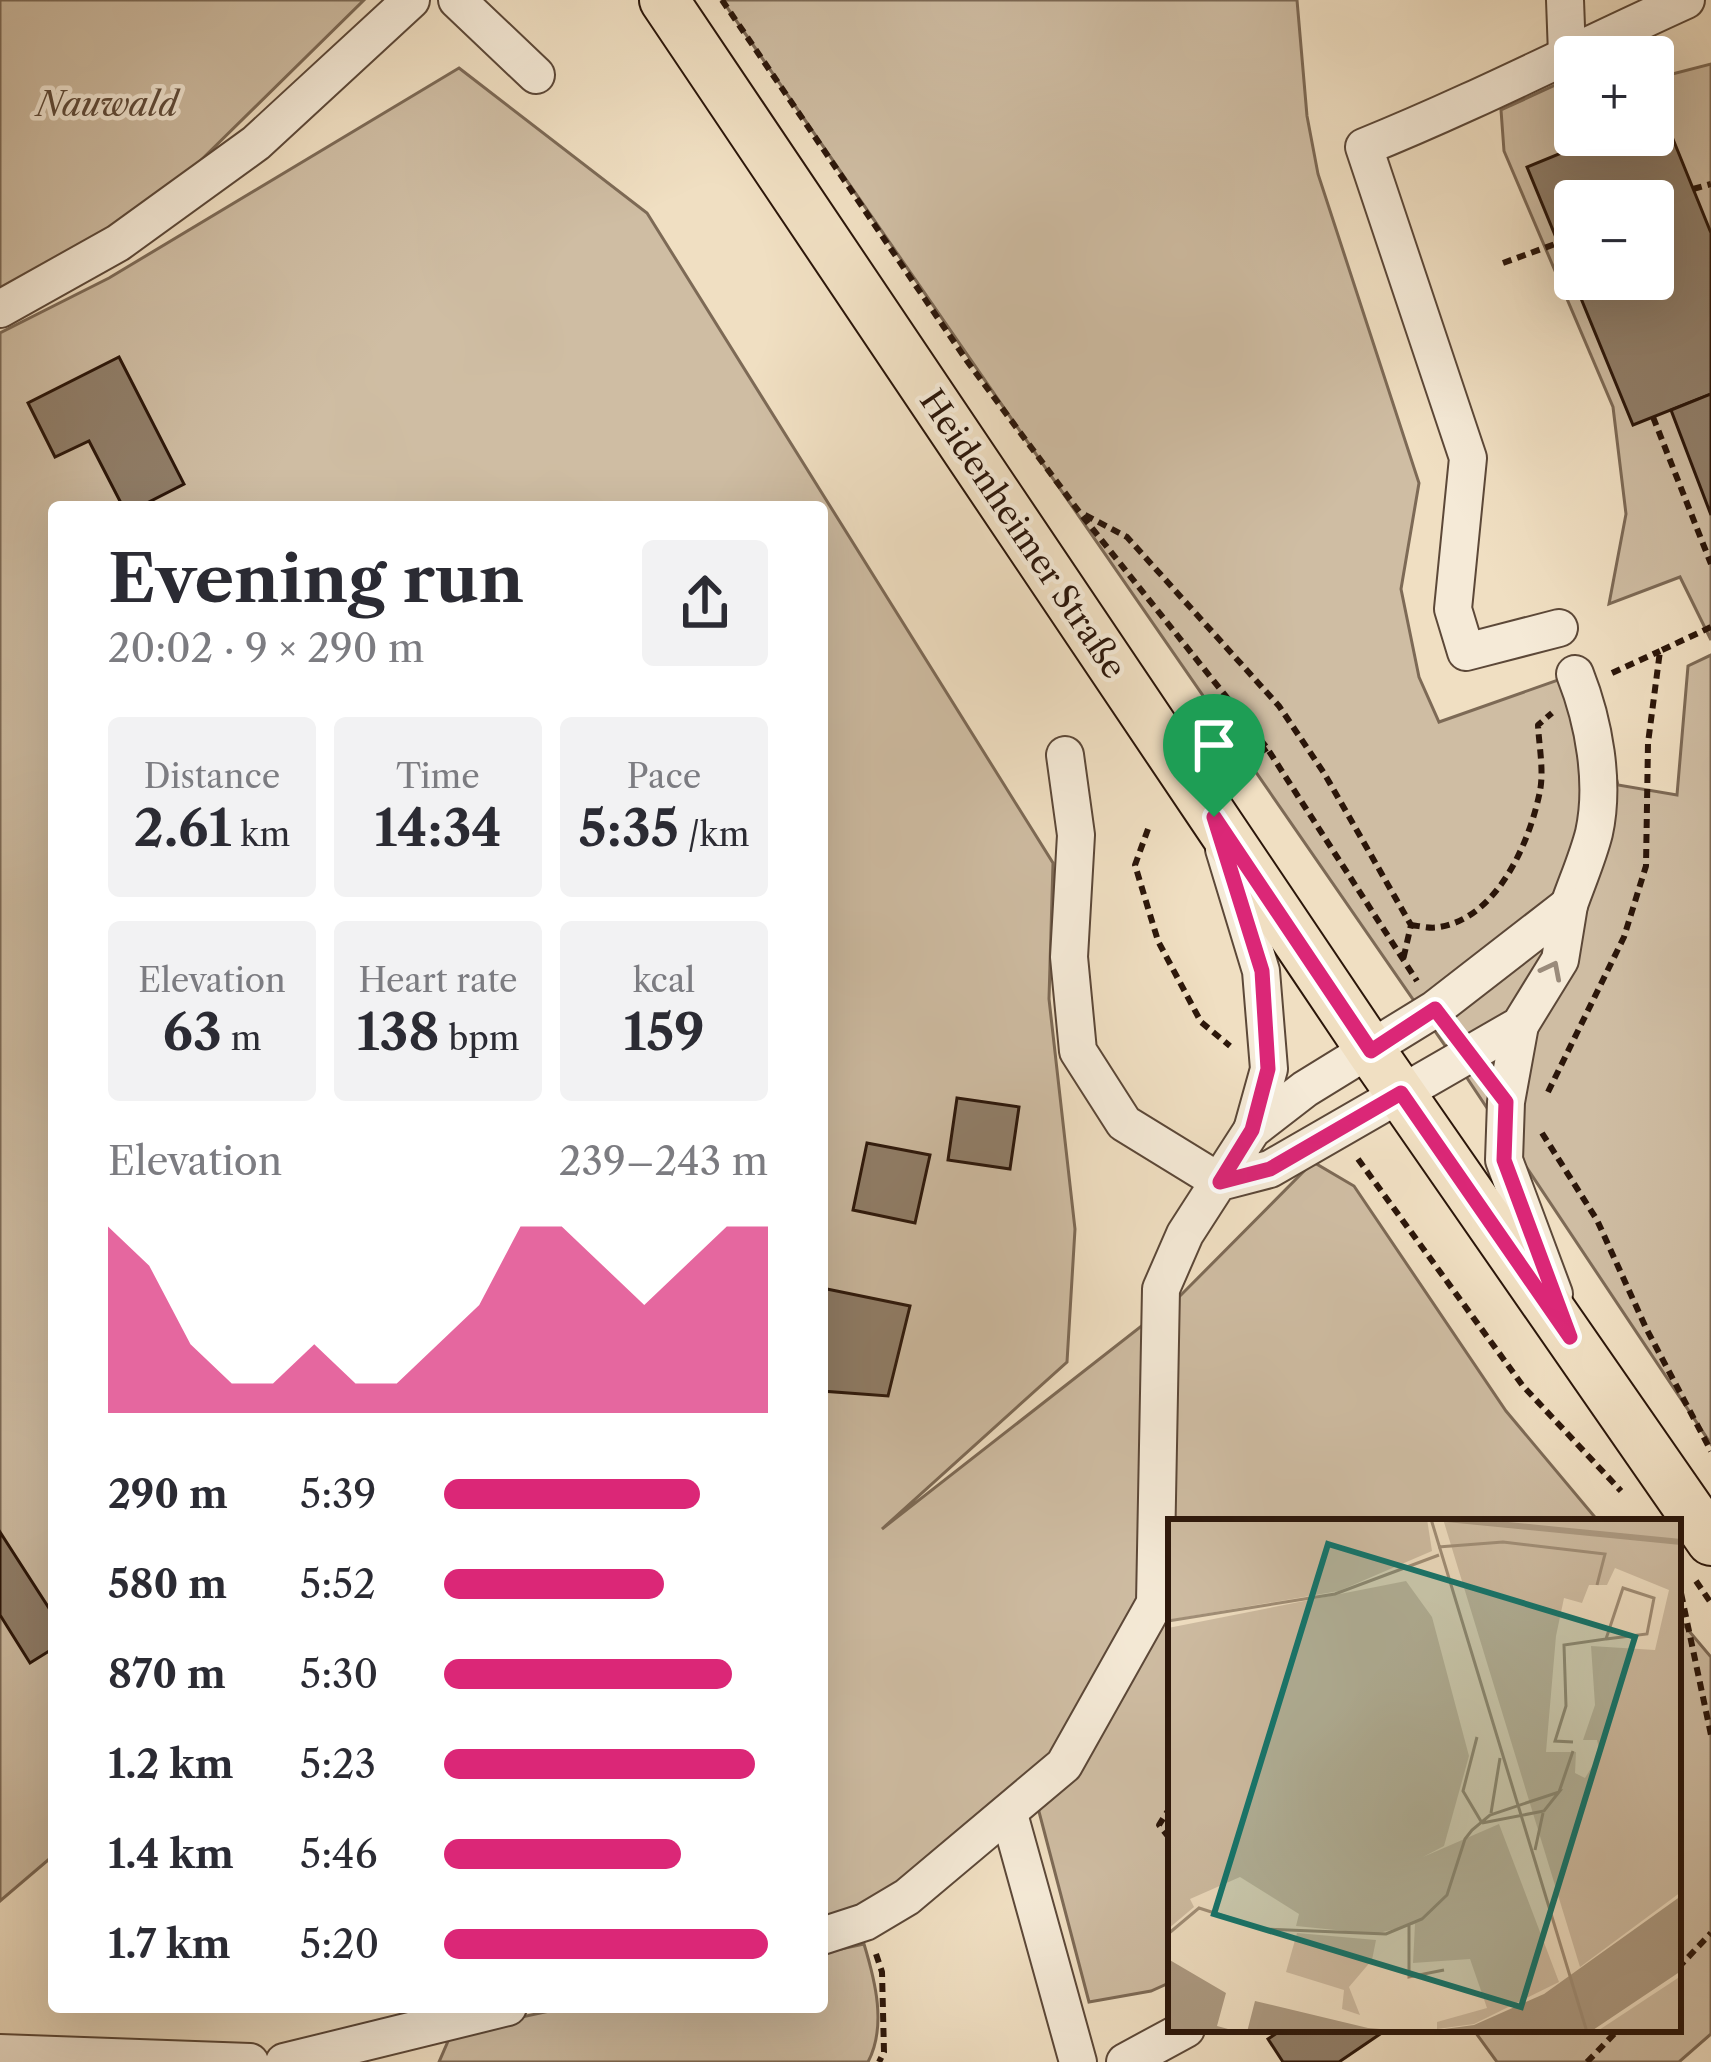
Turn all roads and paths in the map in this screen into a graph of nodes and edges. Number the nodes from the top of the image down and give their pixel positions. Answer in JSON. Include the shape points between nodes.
{"nodes":[{"id":1,"x":411,"y":0,"type":"edge"},
{"id":2,"x":457,"y":0,"type":"edge"},
{"id":3,"x":664,"y":0,"type":"edge"},
{"id":4,"x":722,"y":0,"type":"edge"},
{"id":5,"x":1565,"y":0,"type":"edge"},
{"id":6,"x":1685,"y":0,"type":"edge"},
{"id":7,"x":1566,"y":36,"type":"edge"},
{"id":8,"x":1606,"y":36,"type":"edge"},
{"id":9,"x":1554,"y":60,"type":"edge"},
{"id":10,"x":536,"y":75,"type":"dead end"},
{"id":11,"x":1711,"y":184,"type":"edge"},
{"id":12,"x":1693,"y":189,"type":"dead end"},
{"id":13,"x":1554,"y":244,"type":"edge"},
{"id":14,"x":1503,"y":263,"type":"dead end"},
{"id":15,"x":0,"y":309,"type":"edge"},
{"id":16,"x":1652,"y":417,"type":"dead end"},
{"id":17,"x":1080,"y":513,"type":"junction"},
{"id":18,"x":1711,"y":564,"type":"edge"},
{"id":19,"x":1559,"y":628,"type":"dead end"},
{"id":20,"x":1660,"y":651,"type":"dead end"},
{"id":21,"x":1578,"y":681,"type":"junction"},
{"id":22,"x":1267,"y":748,"type":"junction"},
{"id":23,"x":1065,"y":754,"type":"dead end"},
{"id":24,"x":1235,"y":770,"type":"dead end"},
{"id":25,"x":1214,"y":817,"type":"junction"},
{"id":26,"x":1148,"y":829,"type":"dead end"},
{"id":27,"x":1569,"y":905,"type":"junction"},
{"id":28,"x":1411,"y":926,"type":"junction"},
{"id":29,"x":1403,"y":960,"type":"junction"},
{"id":30,"x":1435,"y":1009,"type":"junction"},
{"id":31,"x":1520,"y":1025,"type":"junction"},
{"id":32,"x":1371,"y":1051,"type":"junction"},
{"id":33,"x":1268,"y":1069,"type":"junction"},
{"id":34,"x":1401,"y":1093,"type":"junction"},
{"id":35,"x":1506,"y":1102,"type":"junction"},
{"id":36,"x":1252,"y":1130,"type":"junction"},
{"id":37,"x":1338,"y":1132,"type":"junction"},
{"id":38,"x":1220,"y":1182,"type":"junction"},
{"id":39,"x":1570,"y":1337,"type":"junction"},
{"id":40,"x":1711,"y":1451,"type":"edge"},
{"id":41,"x":1623,"y":1493,"type":"dead end"},
{"id":42,"x":1711,"y":1541,"type":"edge"},
{"id":43,"x":1681,"y":1593,"type":"edge"},
{"id":44,"x":1711,"y":1736,"type":"edge"},
{"id":45,"x":1168,"y":1811,"type":"edge"},
{"id":46,"x":1009,"y":1814,"type":"junction"},
{"id":47,"x":1168,"y":1836,"type":"edge"},
{"id":48,"x":866,"y":1922,"type":"junction"},
{"id":49,"x":828,"y":1934,"type":"edge"},
{"id":50,"x":1711,"y":1934,"type":"edge"},
{"id":51,"x":1681,"y":1965,"type":"edge"},
{"id":52,"x":496,"y":2013,"type":"edge"},
{"id":53,"x":1180,"y":2032,"type":"edge"},
{"id":54,"x":1616,"y":2032,"type":"edge"},
{"id":55,"x":431,"y":2045,"type":"edge"},
{"id":56,"x":0,"y":2053,"type":"edge"},
{"id":57,"x":250,"y":2062,"type":"edge"},
{"id":58,"x":284,"y":2062,"type":"edge"},
{"id":59,"x":879,"y":2062,"type":"edge"},
{"id":60,"x":1078,"y":2062,"type":"edge"},
{"id":61,"x":1125,"y":2062,"type":"edge"},
{"id":62,"x":1587,"y":2062,"type":"edge"}],
"edges":[{"from":1,"to":15,"type":"street","via":[[256,143],[118,243]]},
{"from":2,"to":10,"type":"street"},
{"from":3,"to":25,"type":"main road","name":"Heidenheimer Straße"},
{"from":4,"to":17,"type":"path"},
{"from":5,"to":7,"type":"street"},
{"from":6,"to":8,"type":"street"},
{"from":9,"to":19,"type":"street","via":[[1364,147],[1468,458],[1453,609],[1466,652]]},
{"from":11,"to":12,"type":"path"},
{"from":13,"to":14,"type":"path"},
{"from":16,"to":18,"type":"path"},
{"from":17,"to":22,"type":"path"},
{"from":17,"to":28,"type":"path","via":[[1126,537],[1280,706]]},
{"from":20,"to":21,"type":"path"},
{"from":21,"to":27,"type":"street","via":[[1591,720],[1594,831]]},
{"from":21,"to":28,"type":"path","via":[[1538,725],[1541,787],[1496,893],[1440,928]]},
{"from":22,"to":24,"type":"path"},
{"from":22,"to":29,"type":"path"},
{"from":23,"to":38,"type":"street","via":[[1076,835],[1069,957],[1078,1051],[1124,1123]]},
{"from":25,"to":32,"type":"main road","name":"Heidenheimer Straße"},
{"from":25,"to":33,"type":"street","via":[[1262,971]]},
{"from":26,"to":33,"type":"path","via":[[1135,865],[1158,941],[1201,1022]]},
{"from":27,"to":30,"type":"street"},
{"from":31,"to":27,"type":"street","one_way":true,"via":[[1560,960]]},
{"from":28,"to":29,"type":"path"},
{"from":29,"to":30,"type":"path"},
{"from":30,"to":32,"type":"street"},
{"from":31,"to":34,"type":"street"},
{"from":31,"to":35,"type":"street"},
{"from":32,"to":34,"type":"main road","name":"Heidenheimer Straße"},
{"from":32,"to":36,"type":"street"},
{"from":33,"to":36,"type":"street"},
{"from":34,"to":37,"type":"street"},
{"from":34,"to":39,"type":"main road","name":"Heidenheimer Straße"},
{"from":35,"to":39,"type":"street","via":[[1504,1160]]},
{"from":35,"to":40,"type":"path","via":[[1537,1124],[1597,1220]]},
{"from":36,"to":38,"type":"street"},
{"from":37,"to":38,"type":"street","via":[[1270,1169]]},
{"from":37,"to":41,"type":"path","via":[[1523,1386]]},
{"from":38,"to":46,"type":"street","via":[[1161,1289],[1155,1603],[1064,1765]]},
{"from":39,"to":42,"type":"main road","name":"Heidenheimer Straße"},
{"from":43,"to":44,"type":"path"},
{"from":45,"to":47,"type":"path","via":[[1159,1825]]},
{"from":46,"to":48,"type":"street"},
{"from":46,"to":60,"type":"street"},
{"from":48,"to":49,"type":"street"},
{"from":48,"to":59,"type":"path","via":[[882,1972]]},
{"from":50,"to":51,"type":"path"},
{"from":52,"to":55,"type":"street"},
{"from":53,"to":61,"type":"street"},
{"from":54,"to":62,"type":"path"},
{"from":55,"to":58,"type":"street"},
{"from":56,"to":57,"type":"street"}]}
